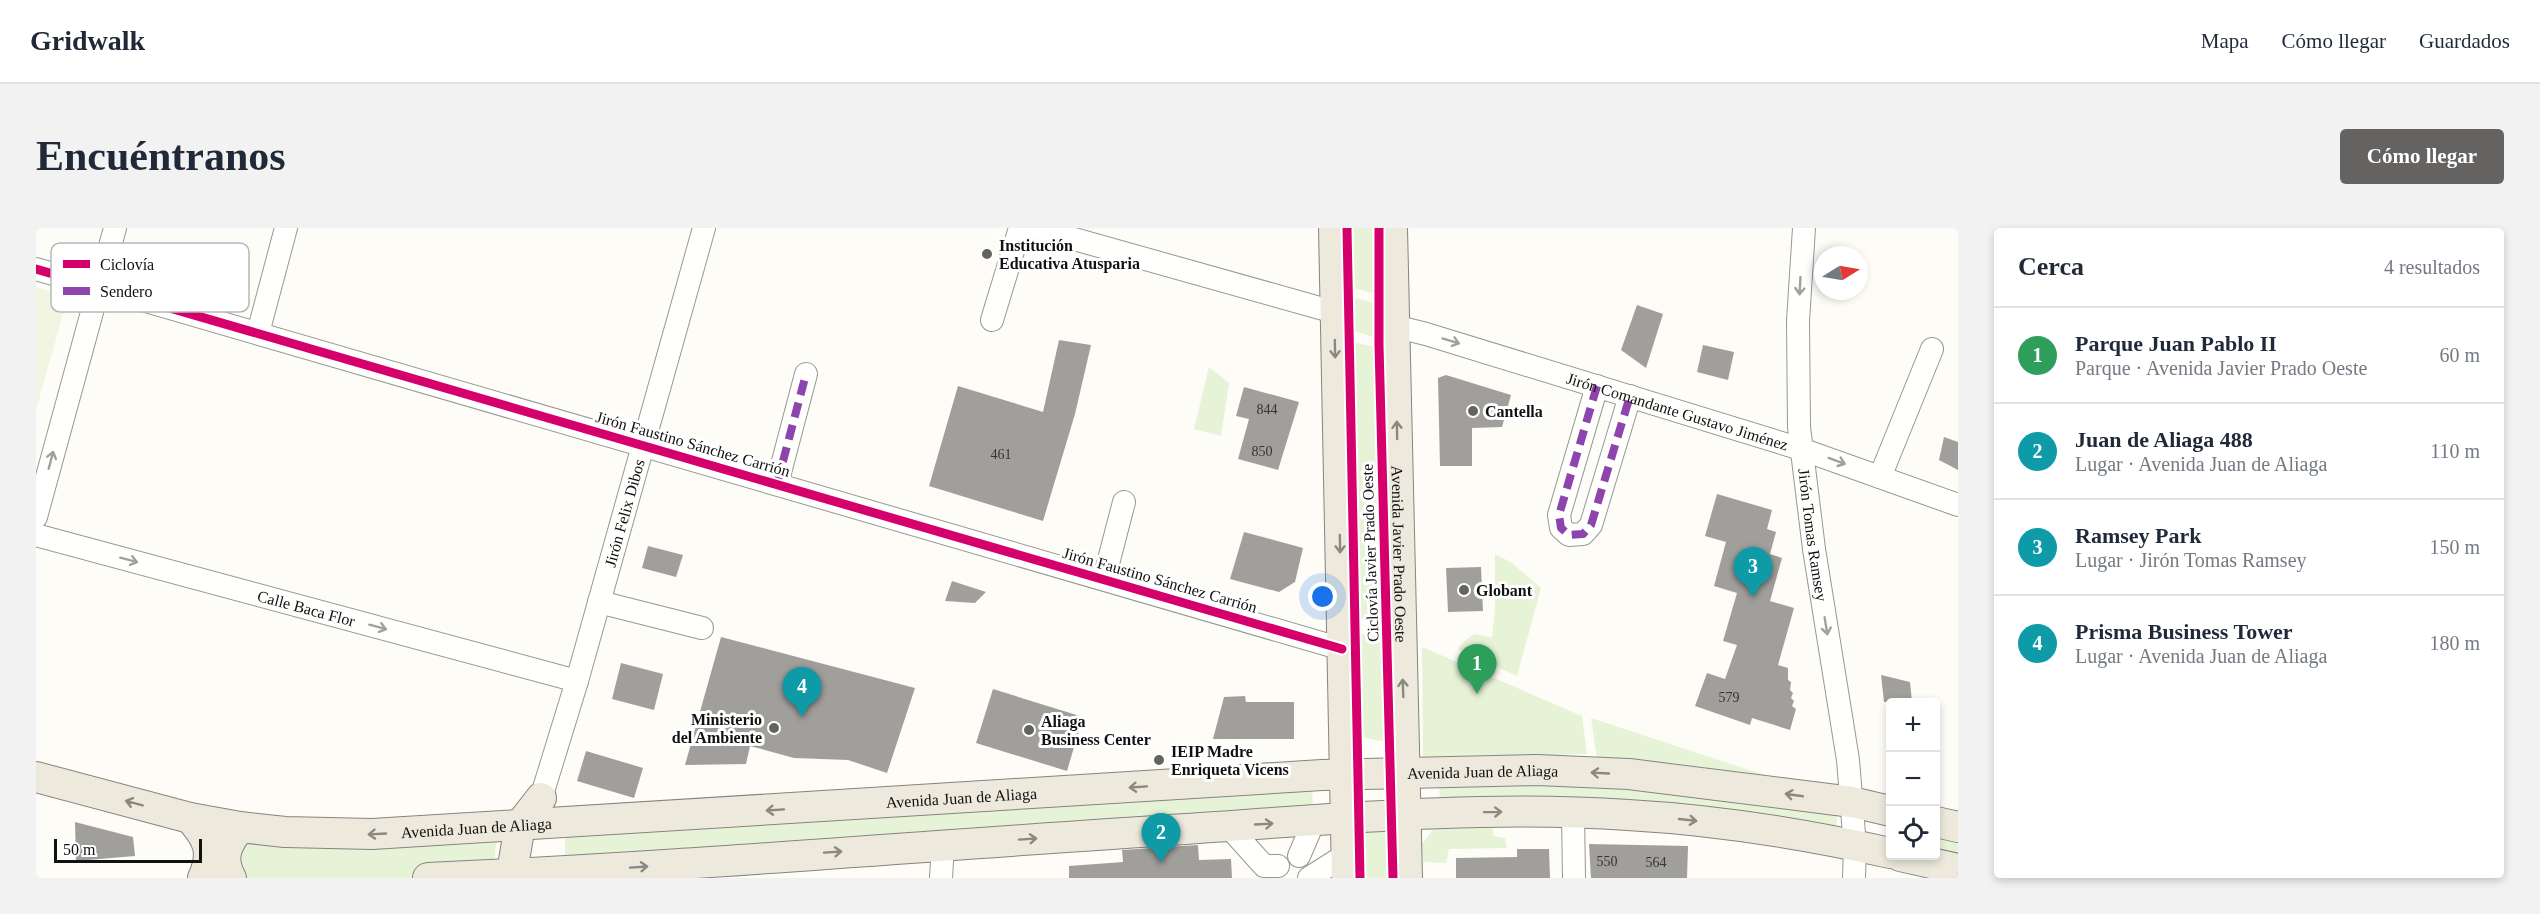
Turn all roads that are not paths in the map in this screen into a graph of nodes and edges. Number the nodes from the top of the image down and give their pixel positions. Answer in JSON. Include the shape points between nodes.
{"nodes":[{"id":1,"x":115,"y":228,"type":"edge"},
{"id":2,"x":286,"y":228,"type":"edge"},
{"id":3,"x":704,"y":228,"type":"edge"},
{"id":4,"x":1020,"y":228,"type":"edge"},
{"id":5,"x":1334,"y":228,"type":"edge"},
{"id":6,"x":1392,"y":228,"type":"edge"},
{"id":7,"x":1804,"y":228,"type":"edge"},
{"id":8,"x":1049,"y":230,"type":"edge"},
{"id":9,"x":111,"y":243,"type":"edge"},
{"id":10,"x":36,"y":269,"type":"edge"},
{"id":11,"x":51,"y":273,"type":"edge"},
{"id":12,"x":92,"y":312,"type":"edge"},
{"id":13,"x":185,"y":312,"type":"edge"},
{"id":14,"x":1334,"y":312,"type":"junction"},
{"id":15,"x":992,"y":321,"type":"dead end"},
{"id":16,"x":1394,"y":326,"type":"junction"},
{"id":17,"x":258,"y":333,"type":"junction"},
{"id":18,"x":1932,"y":349,"type":"dead end"},
{"id":19,"x":806,"y":374,"type":"dead end"},
{"id":20,"x":1597,"y":386,"type":"junction"},
{"id":21,"x":1629,"y":396,"type":"junction"},
{"id":22,"x":643,"y":445,"type":"junction"},
{"id":23,"x":1801,"y":449,"type":"junction"},
{"id":24,"x":1880,"y":477,"type":"junction"},
{"id":25,"x":777,"y":484,"type":"junction"},
{"id":26,"x":1124,"y":502,"type":"dead end"},
{"id":27,"x":1958,"y":505,"type":"edge"},
{"id":28,"x":36,"y":517,"type":"edge"},
{"id":29,"x":36,"y":535,"type":"edge"},
{"id":30,"x":1104,"y":579,"type":"junction"},
{"id":31,"x":599,"y":602,"type":"junction"},
{"id":32,"x":702,"y":628,"type":"dead end"},
{"id":33,"x":1342,"y":649,"type":"junction"},
{"id":34,"x":577,"y":681,"type":"junction"},
{"id":35,"x":1404,"y":734,"type":"junction"},
{"id":36,"x":1344,"y":738,"type":"junction"},
{"id":37,"x":1405,"y":771,"type":"junction"},
{"id":38,"x":1345,"y":774,"type":"junction"},
{"id":39,"x":36,"y":777,"type":"edge"},
{"id":40,"x":1852,"y":802,"type":"junction"},
{"id":41,"x":1886,"y":810,"type":"edge"},
{"id":42,"x":1573,"y":813,"type":"junction"},
{"id":43,"x":1406,"y":814,"type":"junction"},
{"id":44,"x":534,"y":816,"type":"junction"},
{"id":45,"x":190,"y":818,"type":"junction"},
{"id":46,"x":1346,"y":819,"type":"junction"},
{"id":47,"x":1314,"y":821,"type":"junction"},
{"id":48,"x":590,"y":822,"type":"junction"},
{"id":49,"x":1940,"y":823,"type":"edge"},
{"id":50,"x":1228,"y":826,"type":"junction"},
{"id":51,"x":240,"y":827,"type":"junction"},
{"id":52,"x":1958,"y":827,"type":"edge"},
{"id":53,"x":943,"y":844,"type":"junction"},
{"id":54,"x":1855,"y":846,"type":"junction"},
{"id":55,"x":1886,"y":852,"type":"edge"},
{"id":56,"x":1921,"y":860,"type":"edge"},
{"id":57,"x":1347,"y":866,"type":"edge"},
{"id":58,"x":1958,"y":869,"type":"edge"},
{"id":59,"x":594,"y":870,"type":"junction"},
{"id":60,"x":1269,"y":870,"type":"edge"},
{"id":61,"x":1305,"y":871,"type":"edge"},
{"id":62,"x":522,"y":876,"type":"edge"},
{"id":63,"x":203,"y":878,"type":"edge"},
{"id":64,"x":231,"y":878,"type":"edge"},
{"id":65,"x":428,"y":878,"type":"edge"},
{"id":66,"x":941,"y":878,"type":"edge"},
{"id":67,"x":1407,"y":878,"type":"edge"},
{"id":68,"x":1574,"y":878,"type":"edge"},
{"id":69,"x":1854,"y":878,"type":"edge"}],
"edges":[{"from":1,"to":9,"type":"street"},
{"from":2,"to":17,"type":"street"},
{"from":3,"to":22,"type":"street","name":"Jirón Felix Dibos"},
{"from":4,"to":15,"type":"street"},
{"from":5,"to":14,"type":"main road"},
{"from":6,"to":16,"type":"main road","name":"Avenida Javier Prado Oeste"},
{"from":7,"to":23,"type":"street","name":"Jirón Tomas Ramsey","one_way":true,"via":[[1798,321]]},
{"from":8,"to":14,"type":"street"},
{"from":10,"to":11,"type":"street","name":"Jirón Faustino Sánchez Carrión"},
{"from":28,"to":12,"type":"street","one_way":true},
{"from":13,"to":17,"type":"street","name":"Jirón Faustino Sánchez Carrión"},
{"from":14,"to":33,"type":"main road","one_way":true},
{"from":16,"to":20,"type":"street","name":"Jirón Comandante Gustavo Jiménez","one_way":true},
{"from":35,"to":16,"type":"main road","name":"Avenida Javier Prado Oeste","one_way":true},
{"from":17,"to":22,"type":"street","name":"Jirón Faustino Sánchez Carrión"},
{"from":18,"to":24,"type":"street"},
{"from":19,"to":25,"type":"street"},
{"from":20,"to":21,"type":"street","name":"Jirón Comandante Gustavo Jiménez"},
{"from":20,"to":21,"type":"street","via":[[1559,515],[1561,528],[1569,535],[1583,534],[1591,525]]},
{"from":21,"to":23,"type":"street","name":"Jirón Comandante Gustavo Jiménez"},
{"from":22,"to":25,"type":"street","name":"Jirón Faustino Sánchez Carrión"},
{"from":22,"to":31,"type":"street","name":"Jirón Felix Dibos"},
{"from":23,"to":24,"type":"street","name":"Jirón Comandante Gustavo Jiménez","one_way":true},
{"from":23,"to":40,"type":"street","name":"Jirón Tomas Ramsey","one_way":true},
{"from":24,"to":27,"type":"street","name":"Jirón Comandante Gustavo Jiménez"},
{"from":25,"to":30,"type":"street","name":"Jirón Faustino Sánchez Carrión"},
{"from":26,"to":30,"type":"street"},
{"from":29,"to":34,"type":"street","name":"Calle Baca Flor","one_way":true},
{"from":30,"to":33,"type":"street","name":"Jirón Faustino Sánchez Carrión"},
{"from":31,"to":32,"type":"street"},
{"from":31,"to":34,"type":"street","name":"Jirón Felix Dibos"},
{"from":33,"to":36,"type":"main road"},
{"from":34,"to":44,"type":"street","name":"Jirón Felix Dibos"},
{"from":35,"to":36,"type":"main road","via":[[1391,753],[1376,758],[1357,753]]},
{"from":35,"to":37,"type":"main road","name":"Avenida Javier Prado Oeste"},
{"from":36,"to":38,"type":"main road"},
{"from":37,"to":38,"type":"main road","name":"Avenida Juan de Aliaga"},
{"from":40,"to":37,"type":"main road","name":"Avenida Juan de Aliaga","one_way":true,"via":[[1629,774]]},
{"from":37,"to":43,"type":"main road","name":"Avenida Javier Prado Oeste"},
{"from":38,"to":46,"type":"main road"},
{"from":38,"to":48,"type":"main road","name":"Avenida Juan de Aliaga","one_way":true},
{"from":45,"to":39,"type":"main road","name":"Avenida Juan de Aliaga","one_way":true},
{"from":40,"to":41,"type":"main road","name":"Avenida Juan de Aliaga"},
{"from":40,"to":54,"type":"street","name":"Jirón Tomas Ramsey"},
{"from":43,"to":42,"type":"main road","one_way":true},
{"from":42,"to":54,"type":"main road","one_way":true,"via":[[1704,822]]},
{"from":42,"to":68,"type":"street"},
{"from":43,"to":46,"type":"main road"},
{"from":43,"to":67,"type":"main road","name":"Avenida Javier Prado Oeste"},
{"from":44,"to":48,"type":"main road","name":"Avenida Juan de Aliaga"},
{"from":44,"to":51,"type":"main road","name":"Avenida Juan de Aliaga","one_way":true,"via":[[372,834]]},
{"from":44,"to":62,"type":"main road"},
{"from":45,"to":51,"type":"main road","name":"Avenida Juan de Aliaga"},
{"from":45,"to":63,"type":"main road","via":[[204,834],[209,848]]},
{"from":46,"to":47,"type":"main road"},
{"from":46,"to":57,"type":"main road"},
{"from":50,"to":47,"type":"main road","one_way":true},
{"from":47,"to":61,"type":"street"},
{"from":48,"to":59,"type":"main road","via":[[578,829],[572,848],[576,860]]},
{"from":49,"to":52,"type":"main road"},
{"from":53,"to":50,"type":"main road","one_way":true},
{"from":50,"to":60,"type":"street"},
{"from":51,"to":64,"type":"main road","via":[[225,853],[225,866]]},
{"from":59,"to":53,"type":"main road","one_way":true},
{"from":53,"to":66,"type":"street"},
{"from":54,"to":55,"type":"main road"},
{"from":54,"to":69,"type":"street","name":"Jirón Tomas Ramsey"},
{"from":56,"to":58,"type":"main road"},
{"from":57,"to":61,"type":"street"},
{"from":59,"to":62,"type":"main road"},
{"from":62,"to":65,"type":"main road"}]}
